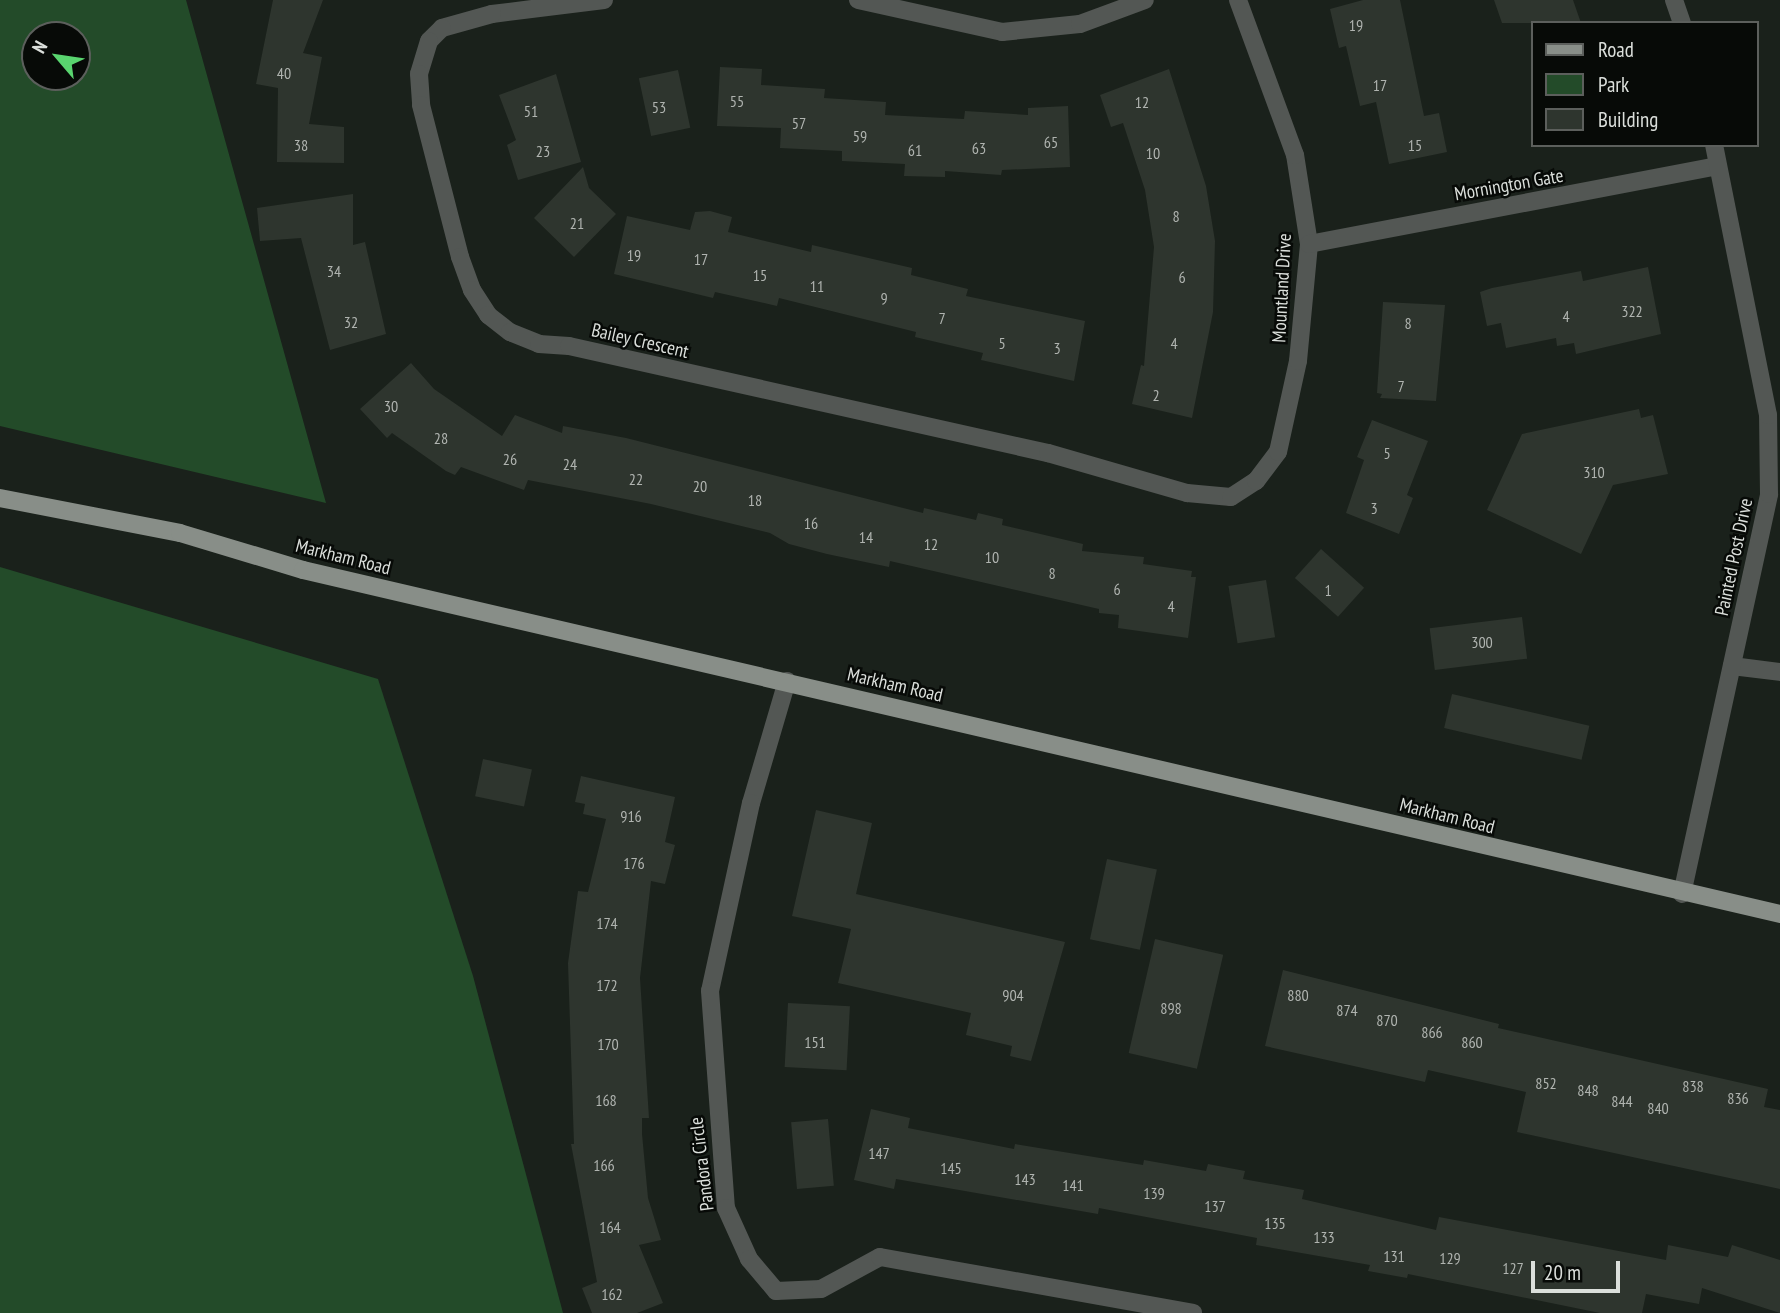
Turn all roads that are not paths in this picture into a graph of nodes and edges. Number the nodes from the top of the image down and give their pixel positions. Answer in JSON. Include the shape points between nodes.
{"nodes":[{"id":1,"x":604,"y":0,"type":"edge"},
{"id":2,"x":858,"y":0,"type":"edge"},
{"id":3,"x":1145,"y":0,"type":"edge"},
{"id":4,"x":1238,"y":0,"type":"edge"},
{"id":5,"x":1674,"y":0,"type":"edge"},
{"id":6,"x":1681,"y":21,"type":"edge"},
{"id":7,"x":1714,"y":147,"type":"edge"},
{"id":8,"x":1717,"y":166,"type":"junction"},
{"id":9,"x":1309,"y":244,"type":"junction"},
{"id":10,"x":1768,"y":415,"type":"junction"},
{"id":11,"x":1780,"y":451,"type":"edge"},
{"id":12,"x":1245,"y":490,"type":"joint"},
{"id":13,"x":0,"y":498,"type":"edge"},
{"id":14,"x":1732,"y":666,"type":"junction"},
{"id":15,"x":1780,"y":672,"type":"edge"},
{"id":16,"x":787,"y":681,"type":"junction"},
{"id":17,"x":1682,"y":894,"type":"junction"},
{"id":18,"x":1780,"y":914,"type":"edge"},
{"id":19,"x":1105,"y":1305,"type":"edge"},
{"id":20,"x":1193,"y":1313,"type":"edge"}],
"edges":[{"from":1,"to":12,"type":"street","name":"Bailey Crescent","via":[[492,14],[442,28],[429,41],[419,74],[421,105],[460,257],[472,290],[488,315],[510,332],[539,344],[569,346],[1048,453],[1187,493],[1231,497]]},
{"from":2,"to":3,"type":"street","via":[[1002,32],[1080,24]]},
{"from":4,"to":9,"type":"street","name":"Mountland Drive","via":[[1295,155]]},
{"from":5,"to":6,"type":"street"},
{"from":7,"to":8,"type":"street","name":"Painted Post Drive"},
{"from":8,"to":9,"type":"street","name":"Mornington Gate"},
{"from":8,"to":10,"type":"street","name":"Painted Post Drive"},
{"from":9,"to":12,"type":"street","name":"Mountland Drive","via":[[1298,361],[1278,452]]},
{"from":10,"to":11,"type":"street","name":"Painted Post Drive"},
{"from":10,"to":14,"type":"street","name":"Painted Post Drive","via":[[1769,494]]},
{"from":13,"to":16,"type":"main road","name":"Markham Road","via":[[180,533],[303,570]]},
{"from":14,"to":15,"type":"street"},
{"from":14,"to":17,"type":"street","name":"Painted Post Drive"},
{"from":16,"to":17,"type":"main road","name":"Markham Road"},
{"from":16,"to":19,"type":"street","name":"Pandora Circle","via":[[751,803],[710,992],[726,1208],[749,1259],[776,1291],[821,1289],[880,1257]]},
{"from":17,"to":18,"type":"main road","name":"Markham Road"},
{"from":19,"to":20,"type":"street","name":"Pandora Circle"}]}
